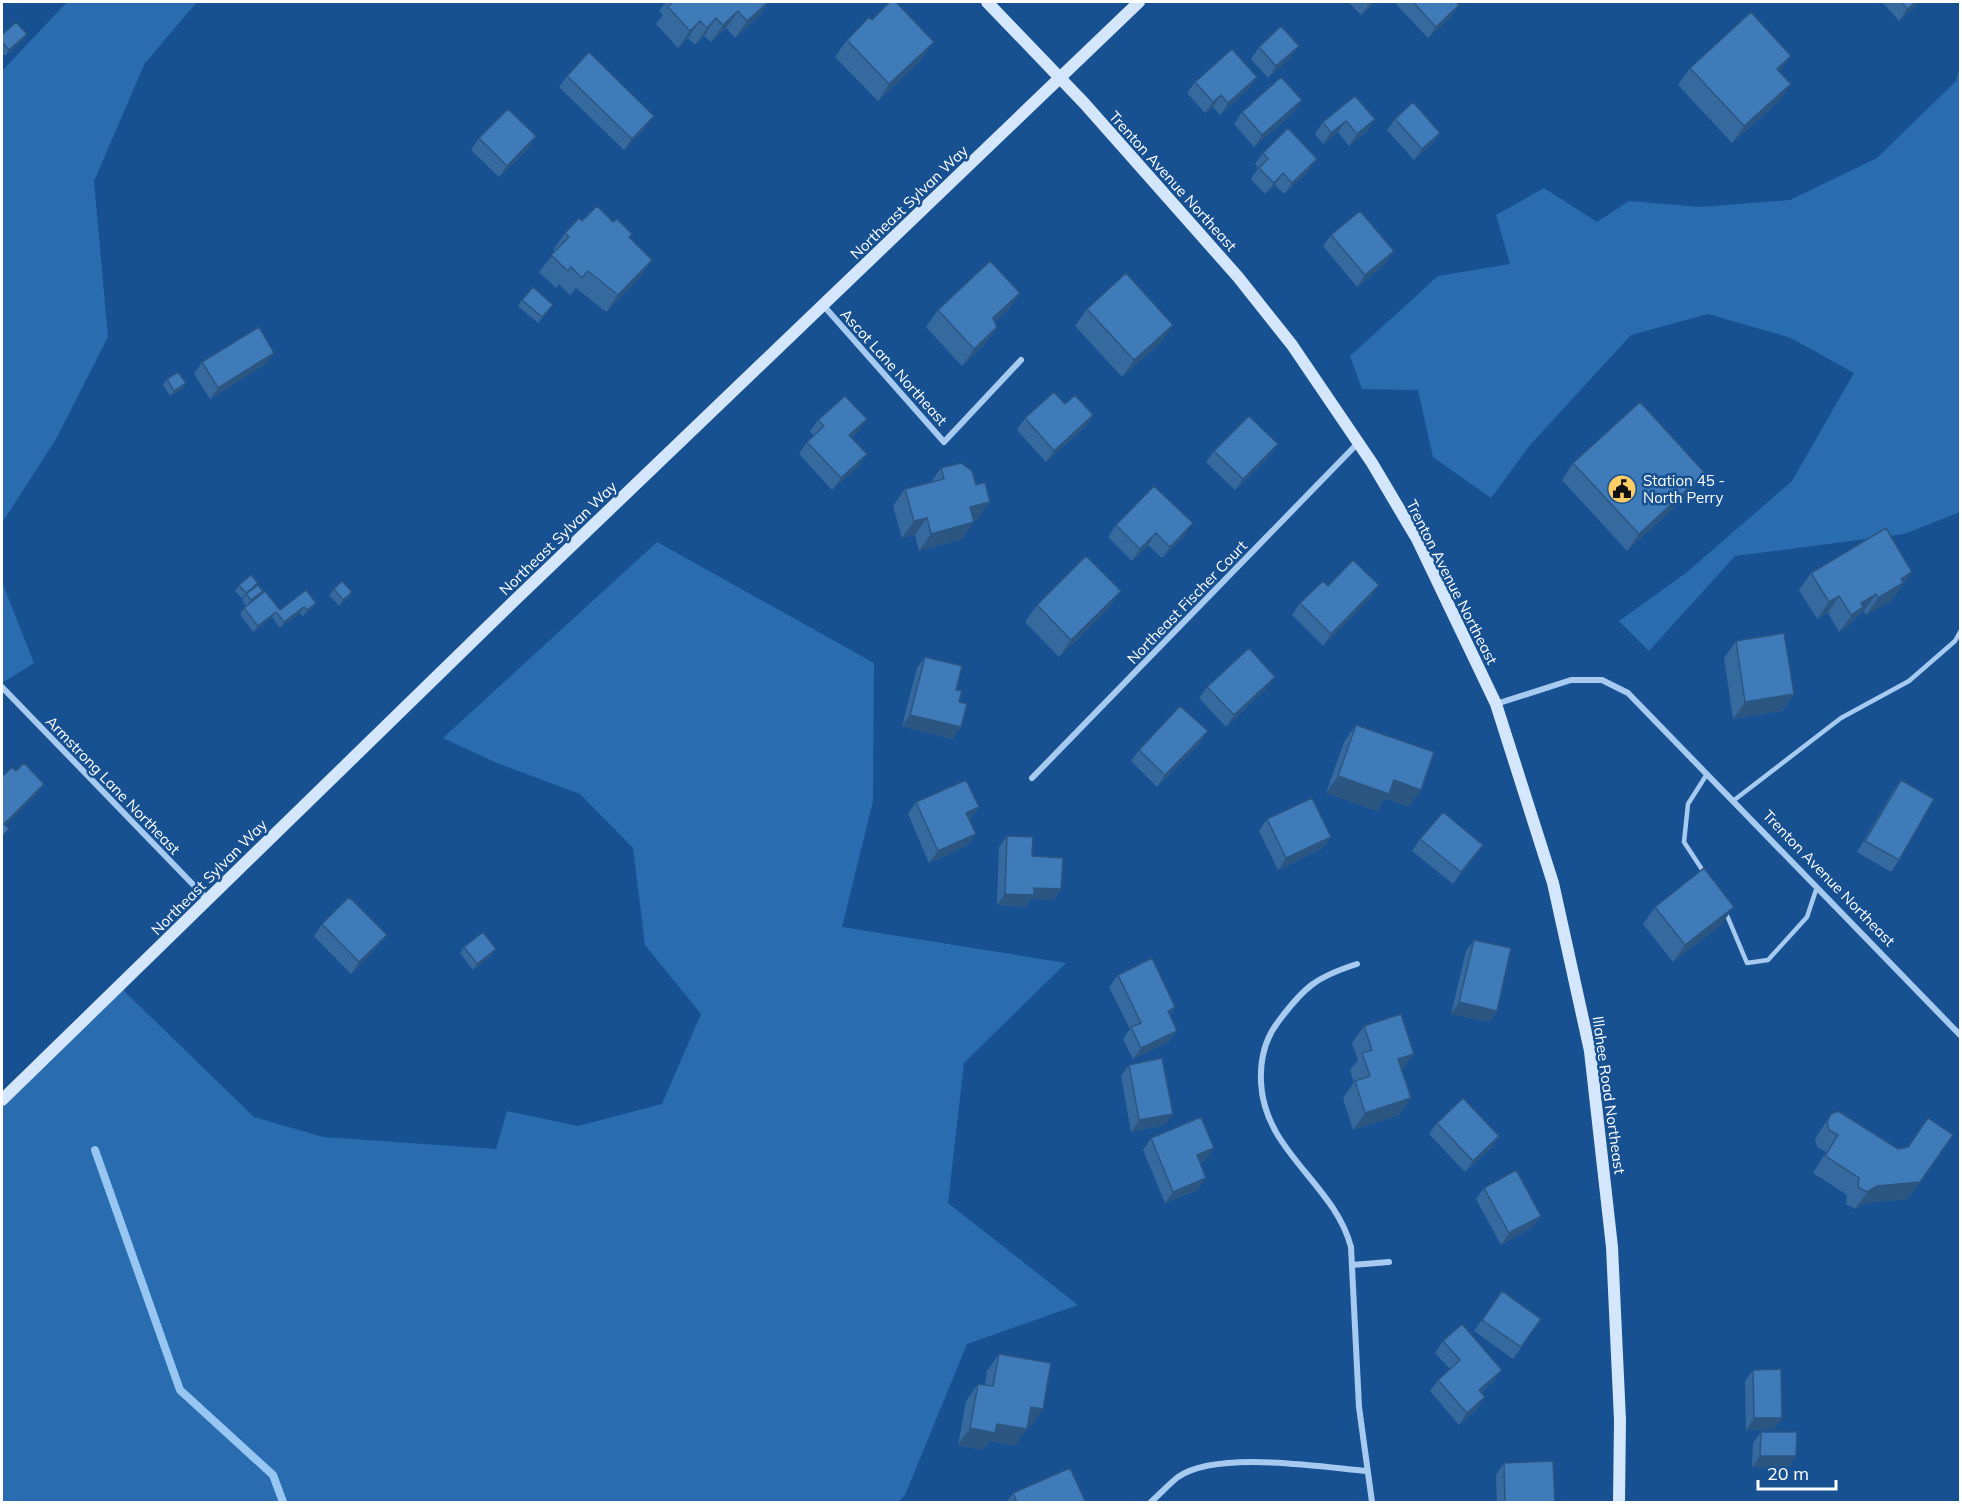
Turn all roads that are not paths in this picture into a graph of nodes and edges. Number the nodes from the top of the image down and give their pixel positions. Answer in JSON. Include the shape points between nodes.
{"nodes":[{"id":1,"x":987,"y":2,"type":"edge"},
{"id":2,"x":1139,"y":2,"type":"edge"},
{"id":3,"x":1059,"y":78,"type":"junction"},
{"id":4,"x":823,"y":305,"type":"junction"},
{"id":5,"x":1021,"y":360,"type":"dead end"},
{"id":6,"x":1358,"y":443,"type":"junction"},
{"id":7,"x":1960,"y":632,"type":"edge"},
{"id":8,"x":2,"y":687,"type":"edge"},
{"id":9,"x":1496,"y":704,"type":"junction"},
{"id":10,"x":1707,"y":774,"type":"junction"},
{"id":11,"x":1032,"y":778,"type":"dead end"},
{"id":12,"x":1733,"y":801,"type":"junction"},
{"id":13,"x":1708,"y":879,"type":"edge"},
{"id":14,"x":1817,"y":887,"type":"junction"},
{"id":15,"x":207,"y":899,"type":"junction"},
{"id":16,"x":1724,"y":907,"type":"edge"},
{"id":17,"x":1357,"y":964,"type":"dead end"},
{"id":18,"x":1960,"y":1035,"type":"edge"},
{"id":19,"x":2,"y":1100,"type":"edge"},
{"id":20,"x":1389,"y":1263,"type":"dead end"},
{"id":21,"x":1352,"y":1264,"type":"junction"},
{"id":22,"x":1367,"y":1471,"type":"junction"},
{"id":23,"x":1151,"y":1503,"type":"edge"},
{"id":24,"x":1372,"y":1503,"type":"edge"},
{"id":25,"x":1619,"y":1503,"type":"edge"}],
"edges":[{"from":1,"to":3,"type":"main road","name":"Trenton Avenue Northeast"},
{"from":2,"to":3,"type":"main road","name":"Northeast Sylvan Way"},
{"from":3,"to":4,"type":"main road","name":"Northeast Sylvan Way"},
{"from":3,"to":6,"type":"main road","name":"Trenton Avenue Northeast","via":[[1253,295],[1304,360]]},
{"from":4,"to":5,"type":"street","name":"Ascot Lane Northeast","via":[[944,442]]},
{"from":4,"to":15,"type":"main road","name":"Northeast Sylvan Way"},
{"from":6,"to":9,"type":"main road","name":"Trenton Avenue Northeast","via":[[1417,539]]},
{"from":6,"to":11,"type":"street","name":"Northeast Fischer Court"},
{"from":7,"to":12,"type":"lane","via":[[1955,641],[1909,681],[1841,718]]},
{"from":8,"to":15,"type":"street","name":"Armstrong Lane Northeast"},
{"from":9,"to":10,"type":"street","name":"Trenton Avenue Northeast","via":[[1571,680],[1602,680],[1628,693]]},
{"from":9,"to":25,"type":"main road","name":"Illahee Road Northeast","via":[[1553,883],[1590,1051],[1612,1247],[1620,1420]]},
{"from":10,"to":12,"type":"street","name":"Trenton Avenue Northeast"},
{"from":10,"to":13,"type":"lane","via":[[1688,804],[1684,843]]},
{"from":12,"to":14,"type":"street","name":"Trenton Avenue Northeast"},
{"from":14,"to":16,"type":"lane","via":[[1807,917],[1768,960],[1747,963]]},
{"from":14,"to":18,"type":"street","name":"Trenton Avenue Northeast"},
{"from":15,"to":19,"type":"main road","name":"Northeast Sylvan Way"},
{"from":17,"to":21,"type":"street","via":[[1324,974],[1294,1001],[1270,1033],[1260,1066],[1262,1101],[1275,1135],[1347,1230]]},
{"from":20,"to":21,"type":"street"},
{"from":21,"to":22,"type":"street","via":[[1359,1407]]},
{"from":22,"to":23,"type":"street","via":[[1274,1463],[1213,1465],[1180,1476]]},
{"from":22,"to":24,"type":"street"}]}
